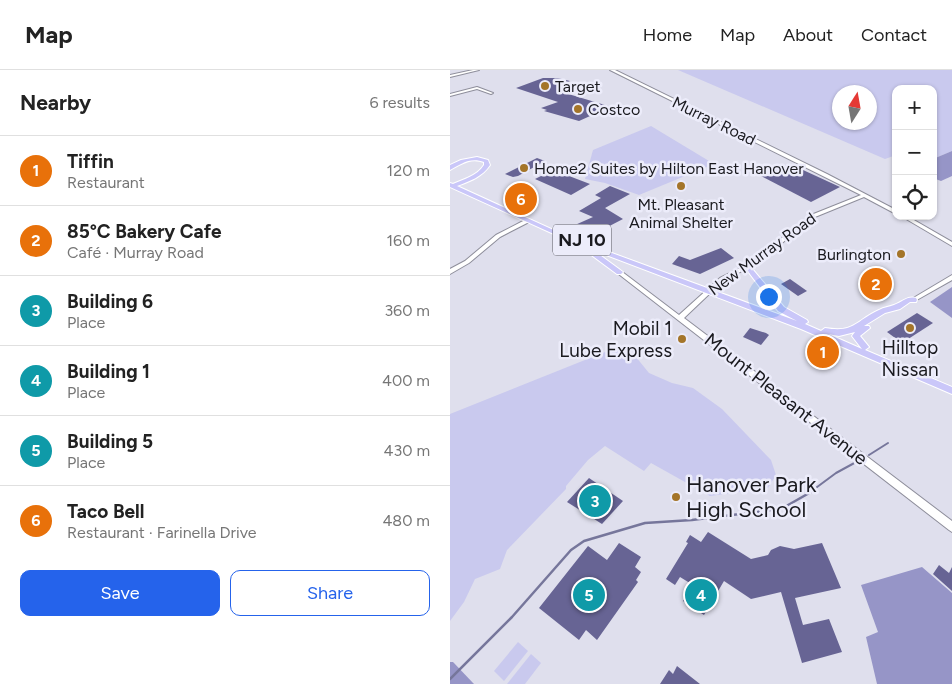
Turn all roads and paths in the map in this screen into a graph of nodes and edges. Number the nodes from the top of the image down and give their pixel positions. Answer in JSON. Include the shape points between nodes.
{"nodes":[{"id":1,"x":477,"y":70,"type":"edge"},
{"id":2,"x":612,"y":70,"type":"edge"},
{"id":3,"x":450,"y":76,"type":"edge"},
{"id":4,"x":491,"y":93,"type":"dead end"},
{"id":5,"x":450,"y":95,"type":"edge"},
{"id":6,"x":450,"y":168,"type":"edge"},
{"id":7,"x":452,"y":184,"type":"edge"},
{"id":8,"x":862,"y":194,"type":"junction"},
{"id":9,"x":892,"y":210,"type":"edge"},
{"id":10,"x":910,"y":220,"type":"edge"},
{"id":11,"x":527,"y":221,"type":"junction"},
{"id":12,"x":575,"y":241,"type":"junction"},
{"id":13,"x":952,"y":244,"type":"edge"},
{"id":14,"x":746,"y":266,"type":"junction"},
{"id":15,"x":450,"y":272,"type":"edge"},
{"id":16,"x":619,"y":272,"type":"joint"},
{"id":17,"x":952,"y":277,"type":"edge"},
{"id":18,"x":711,"y":290,"type":"junction"},
{"id":19,"x":913,"y":300,"type":"junction"},
{"id":20,"x":680,"y":318,"type":"junction"},
{"id":21,"x":804,"y":322,"type":"junction"},
{"id":22,"x":825,"y":331,"type":"junction"},
{"id":23,"x":865,"y":347,"type":"junction"},
{"id":24,"x":952,"y":386,"type":"edge"},
{"id":25,"x":952,"y":392,"type":"edge"},
{"id":26,"x":952,"y":527,"type":"edge"}],
"edges":[{"from":1,"to":3,"type":"street"},
{"from":2,"to":8,"type":"street","name":"Murray Road"},
{"from":4,"to":5,"type":"street","via":[[478,88]]},
{"from":6,"to":7,"type":"main road","via":[[471,159],[482,159],[487,163],[483,171]]},
{"from":7,"to":11,"type":"main road","number":"NJ 10"},
{"from":7,"to":18,"type":"main road","number":"NJ 10"},
{"from":8,"to":9,"type":"street","name":"Murray Road"},
{"from":8,"to":14,"type":"street","name":"New Murray Road","via":[[813,216]]},
{"from":10,"to":13,"type":"street"},
{"from":11,"to":12,"type":"main road","number":"NJ 10"},
{"from":11,"to":15,"type":"street","via":[[498,236]]},
{"from":12,"to":16,"type":"main road"},
{"from":12,"to":18,"type":"main road","number":"NJ 10"},
{"from":14,"to":18,"type":"street","name":"New Murray Road","via":[[725,277]]},
{"from":14,"to":21,"type":"main road","via":[[781,309]]},
{"from":16,"to":20,"type":"street","name":"Mount Pleasant Avenue"},
{"from":17,"to":19,"type":"street"},
{"from":18,"to":20,"type":"street","name":"New Murray Road"},
{"from":18,"to":21,"type":"main road","number":"NJ 10"},
{"from":18,"to":25,"type":"main road","number":"NJ 10","via":[[831,338]]},
{"from":19,"to":22,"type":"main road","via":[[882,311],[850,331]]},
{"from":19,"to":23,"type":"main road","via":[[859,332],[857,339]]},
{"from":20,"to":26,"type":"street","name":"Mount Pleasant Avenue"},
{"from":21,"to":22,"type":"main road","number":"NJ 10"},
{"from":22,"to":23,"type":"main road","number":"NJ 10"},
{"from":23,"to":24,"type":"main road","number":"NJ 10"}]}
